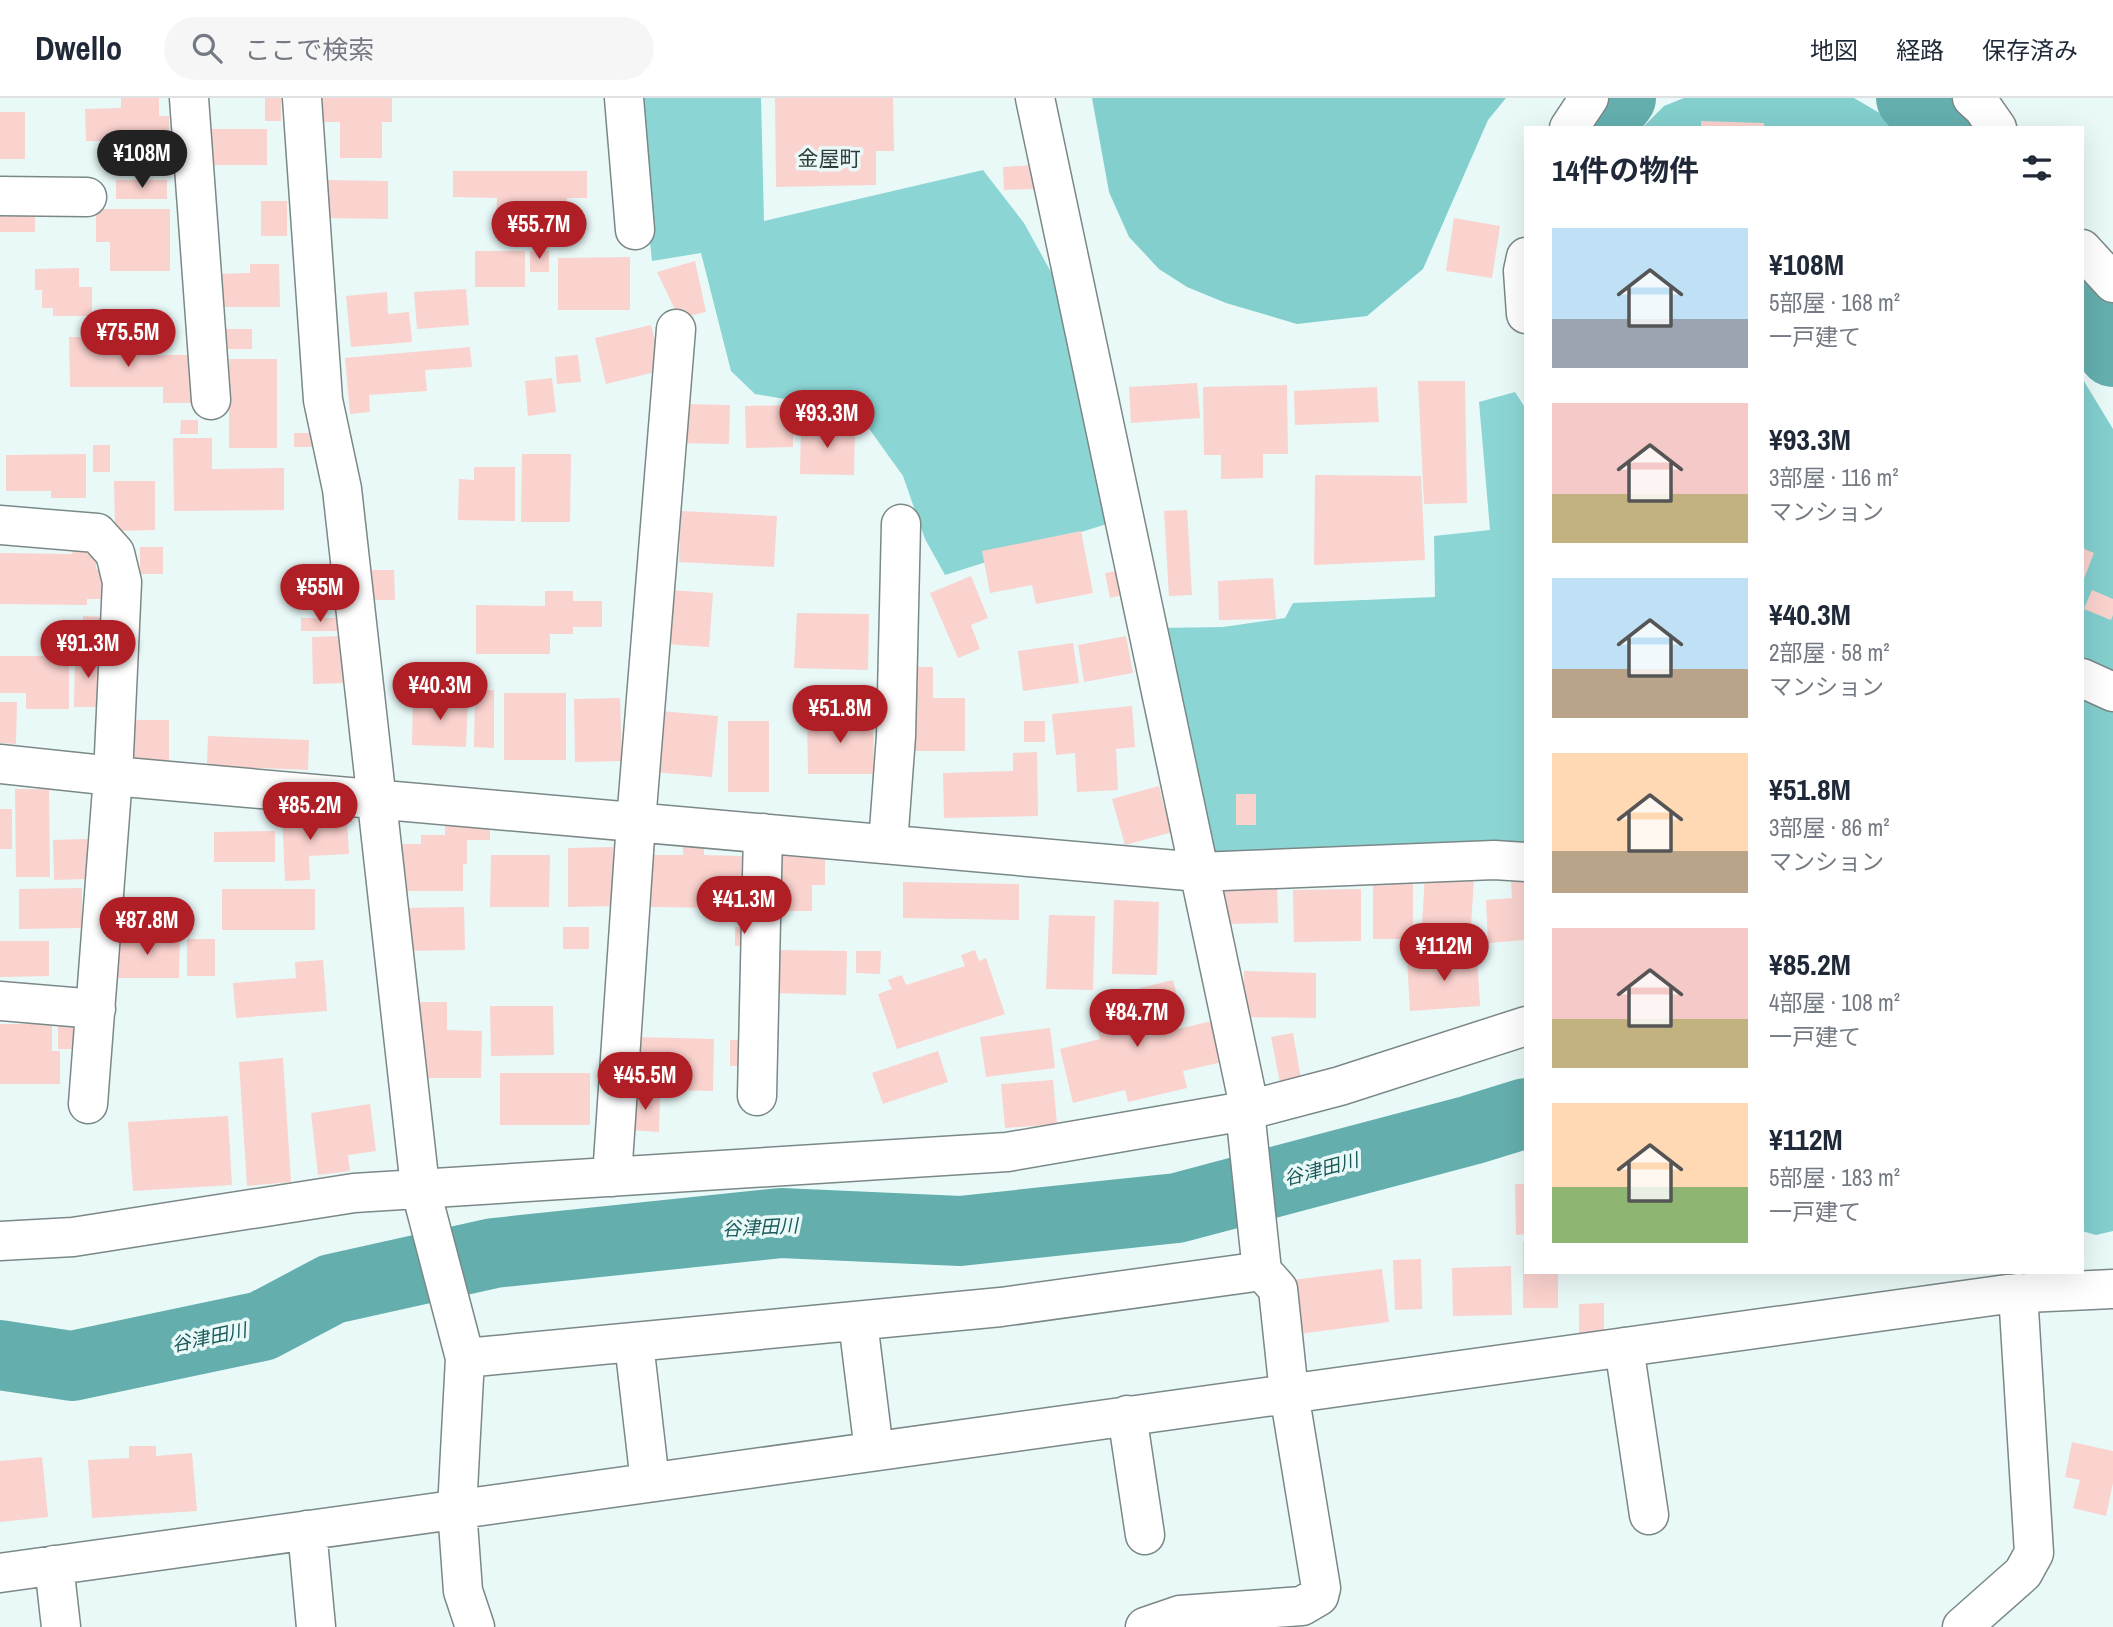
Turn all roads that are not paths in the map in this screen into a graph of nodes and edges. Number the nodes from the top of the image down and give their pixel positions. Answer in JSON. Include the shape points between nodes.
{"nodes":[{"id":1,"x":189,"y":98,"type":"edge"},
{"id":2,"x":302,"y":98,"type":"edge"},
{"id":3,"x":624,"y":98,"type":"edge"},
{"id":4,"x":1035,"y":98,"type":"edge"},
{"id":5,"x":1589,"y":98,"type":"edge"},
{"id":6,"x":1972,"y":98,"type":"edge"},
{"id":7,"x":1570,"y":126,"type":"edge"},
{"id":8,"x":1996,"y":126,"type":"edge"},
{"id":9,"x":0,"y":196,"type":"edge"},
{"id":10,"x":87,"y":197,"type":"dead end"},
{"id":11,"x":635,"y":230,"type":"dead end"},
{"id":12,"x":2084,"y":250,"type":"edge"},
{"id":13,"x":1524,"y":266,"type":"edge"},
{"id":14,"x":2113,"y":283,"type":"edge"},
{"id":15,"x":1524,"y":285,"type":"edge"},
{"id":16,"x":676,"y":329,"type":"dead end"},
{"id":17,"x":211,"y":400,"type":"dead end"},
{"id":18,"x":901,"y":524,"type":"dead end"},
{"id":19,"x":0,"y":525,"type":"edge"},
{"id":20,"x":2084,"y":679,"type":"edge"},
{"id":21,"x":2113,"y":692,"type":"edge"},
{"id":22,"x":0,"y":764,"type":"edge"},
{"id":23,"x":113,"y":776,"type":"junction"},
{"id":24,"x":375,"y":798,"type":"junction"},
{"id":25,"x":636,"y":822,"type":"junction"},
{"id":26,"x":764,"y":833,"type":"junction"},
{"id":27,"x":888,"y":844,"type":"junction"},
{"id":28,"x":1524,"y":862,"type":"edge"},
{"id":29,"x":1199,"y":872,"type":"junction"},
{"id":30,"x":0,"y":1001,"type":"edge"},
{"id":31,"x":96,"y":1009,"type":"junction"},
{"id":32,"x":1524,"y":1027,"type":"edge"},
{"id":33,"x":757,"y":1096,"type":"dead end"},
{"id":34,"x":88,"y":1104,"type":"dead end"},
{"id":35,"x":1247,"y":1124,"type":"junction"},
{"id":36,"x":612,"y":1177,"type":"junction"},
{"id":37,"x":420,"y":1188,"type":"junction"},
{"id":38,"x":0,"y":1241,"type":"edge"},
{"id":39,"x":1260,"y":1256,"type":"junction"},
{"id":40,"x":2113,"y":1289,"type":"edge"},
{"id":41,"x":2018,"y":1293,"type":"junction"},
{"id":42,"x":858,"y":1322,"type":"junction"},
{"id":43,"x":634,"y":1343,"type":"junction"},
{"id":44,"x":460,"y":1345,"type":"junction"},
{"id":45,"x":1624,"y":1347,"type":"junction"},
{"id":46,"x":1289,"y":1393,"type":"junction"},
{"id":47,"x":1127,"y":1415,"type":"junction"},
{"id":48,"x":874,"y":1451,"type":"junction"},
{"id":49,"x":650,"y":1482,"type":"junction"},
{"id":50,"x":457,"y":1510,"type":"junction"},
{"id":51,"x":1649,"y":1515,"type":"dead end"},
{"id":52,"x":307,"y":1530,"type":"junction"},
{"id":53,"x":1145,"y":1535,"type":"dead end"},
{"id":54,"x":54,"y":1565,"type":"junction"},
{"id":55,"x":0,"y":1573,"type":"edge"},
{"id":56,"x":61,"y":1627,"type":"edge"},
{"id":57,"x":316,"y":1627,"type":"edge"},
{"id":58,"x":475,"y":1627,"type":"edge"},
{"id":59,"x":1146,"y":1627,"type":"edge"},
{"id":60,"x":1962,"y":1627,"type":"edge"}],
"edges":[{"from":1,"to":17,"type":"street"},
{"from":2,"to":24,"type":"street","via":[[323,400],[342,489]]},
{"from":3,"to":11,"type":"street"},
{"from":4,"to":29,"type":"street"},
{"from":5,"to":7,"type":"street"},
{"from":6,"to":8,"type":"street"},
{"from":9,"to":10,"type":"street"},
{"from":12,"to":14,"type":"street"},
{"from":13,"to":15,"type":"street"},
{"from":16,"to":25,"type":"street"},
{"from":18,"to":27,"type":"street","via":[[896,736]]},
{"from":19,"to":23,"type":"street","via":[[97,533],[116,553],[122,582]]},
{"from":20,"to":21,"type":"street"},
{"from":22,"to":23,"type":"street"},
{"from":23,"to":24,"type":"street"},
{"from":23,"to":31,"type":"street"},
{"from":24,"to":25,"type":"street"},
{"from":24,"to":37,"type":"street"},
{"from":25,"to":26,"type":"street"},
{"from":25,"to":36,"type":"street"},
{"from":26,"to":27,"type":"street"},
{"from":26,"to":33,"type":"street"},
{"from":27,"to":29,"type":"street"},
{"from":28,"to":29,"type":"street"},
{"from":29,"to":35,"type":"street","via":[[1246,1092]]},
{"from":30,"to":31,"type":"street"},
{"from":31,"to":34,"type":"street"},
{"from":32,"to":35,"type":"street","via":[[1340,1086]]},
{"from":35,"to":36,"type":"street","via":[[1007,1152]]},
{"from":35,"to":39,"type":"street"},
{"from":36,"to":37,"type":"street"},
{"from":37,"to":38,"type":"street","via":[[354,1193],[73,1237]]},
{"from":37,"to":44,"type":"street"},
{"from":39,"to":42,"type":"street","via":[[1001,1307]]},
{"from":39,"to":46,"type":"street","via":[[1278,1289]]},
{"from":40,"to":41,"type":"street"},
{"from":41,"to":45,"type":"street"},
{"from":41,"to":60,"type":"street","via":[[2034,1553],[2023,1573]]},
{"from":42,"to":43,"type":"street"},
{"from":42,"to":48,"type":"street"},
{"from":43,"to":44,"type":"street"},
{"from":43,"to":49,"type":"street"},
{"from":44,"to":50,"type":"street"},
{"from":45,"to":46,"type":"street"},
{"from":45,"to":51,"type":"street"},
{"from":46,"to":47,"type":"street"},
{"from":46,"to":59,"type":"street","via":[[1319,1596],[1302,1606],[1180,1615]]},
{"from":47,"to":48,"type":"street"},
{"from":47,"to":53,"type":"street"},
{"from":48,"to":49,"type":"street"},
{"from":49,"to":50,"type":"street"},
{"from":50,"to":52,"type":"street"},
{"from":50,"to":58,"type":"street","via":[[463,1591]]},
{"from":52,"to":54,"type":"street"},
{"from":52,"to":57,"type":"street"},
{"from":54,"to":55,"type":"street"},
{"from":54,"to":56,"type":"street"}]}
